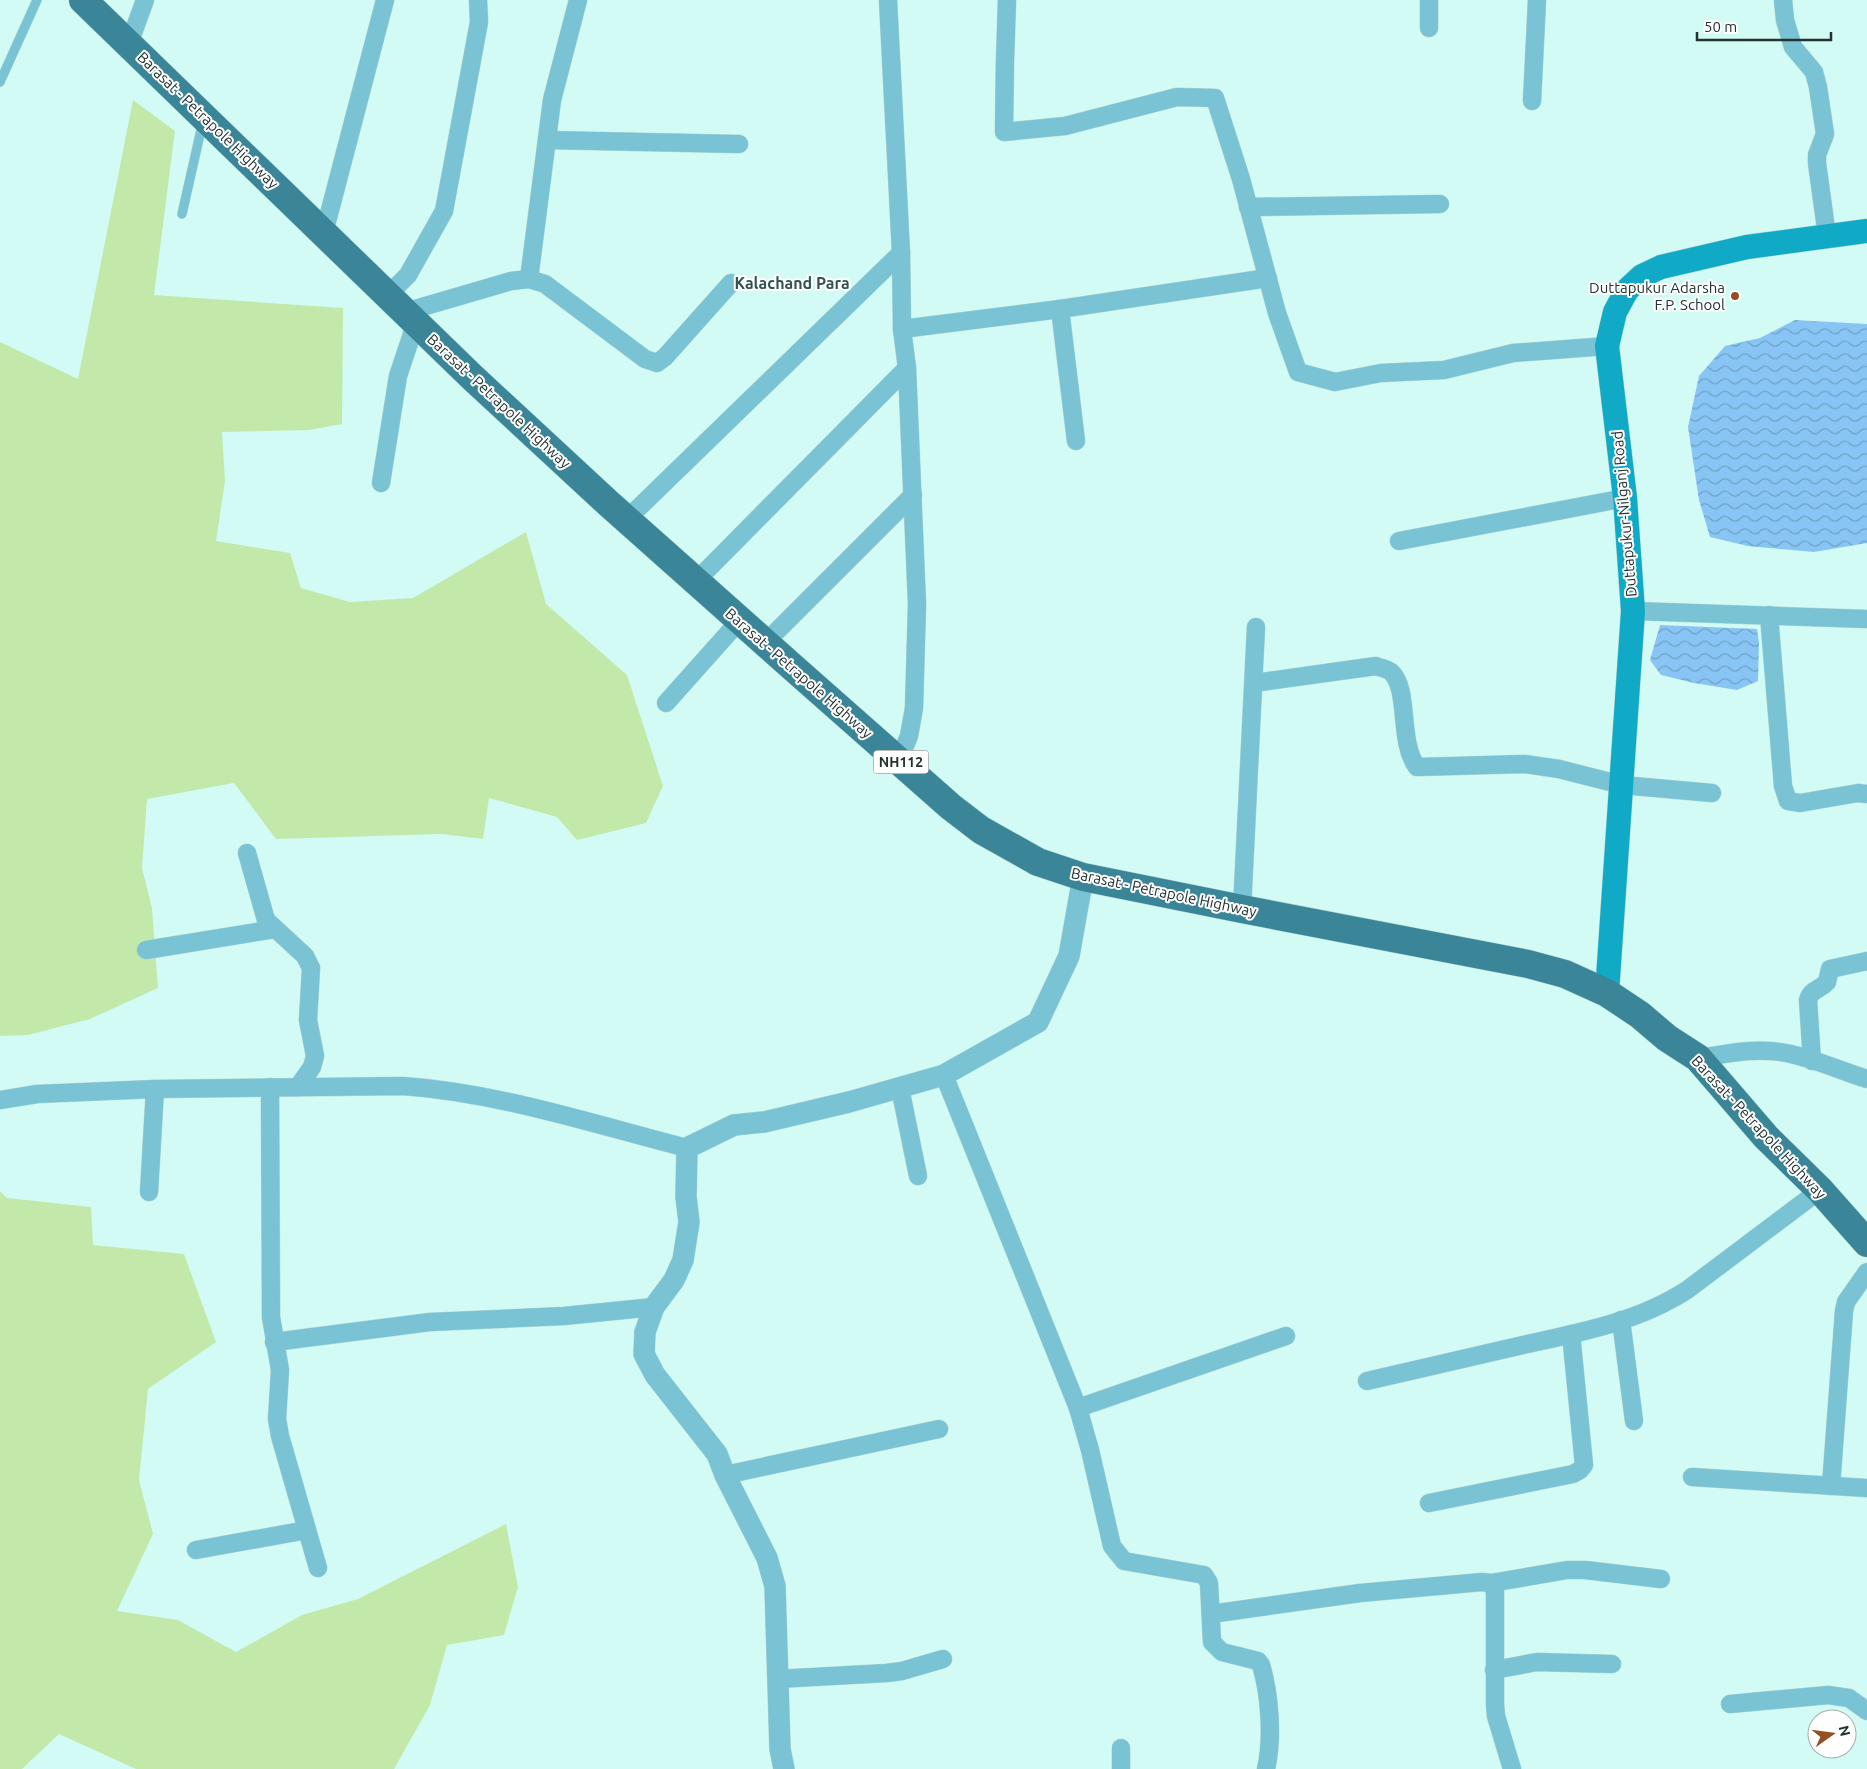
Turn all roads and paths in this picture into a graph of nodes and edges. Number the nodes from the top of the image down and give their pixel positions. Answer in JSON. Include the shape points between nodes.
{"nodes":[{"id":1,"x":36,"y":0,"type":"edge"},
{"id":2,"x":83,"y":0,"type":"edge"},
{"id":3,"x":145,"y":0,"type":"edge"},
{"id":4,"x":385,"y":0,"type":"edge"},
{"id":5,"x":478,"y":0,"type":"edge"},
{"id":6,"x":578,"y":0,"type":"edge"},
{"id":7,"x":888,"y":0,"type":"edge"},
{"id":8,"x":1007,"y":0,"type":"edge"},
{"id":9,"x":1429,"y":0,"type":"edge"},
{"id":10,"x":1537,"y":0,"type":"edge"},
{"id":11,"x":1783,"y":0,"type":"edge"},
{"id":12,"x":1428,"y":28,"type":"dead end"},
{"id":13,"x":129,"y":44,"type":"junction"},
{"id":14,"x":0,"y":82,"type":"edge"},
{"id":15,"x":1532,"y":101,"type":"dead end"},
{"id":16,"x":205,"y":116,"type":"junction"},
{"id":17,"x":547,"y":140,"type":"junction"},
{"id":18,"x":739,"y":144,"type":"dead end"},
{"id":19,"x":1440,"y":204,"type":"dead end"},
{"id":20,"x":1248,"y":207,"type":"junction"},
{"id":21,"x":182,"y":214,"type":"dead end"},
{"id":22,"x":1867,"y":231,"type":"edge"},
{"id":23,"x":324,"y":233,"type":"junction"},
{"id":24,"x":1827,"y":236,"type":"junction"},
{"id":25,"x":901,"y":253,"type":"junction"},
{"id":26,"x":1268,"y":278,"type":"junction"},
{"id":27,"x":529,"y":279,"type":"junction"},
{"id":28,"x":731,"y":283,"type":"dead end"},
{"id":29,"x":1060,"y":309,"type":"junction"},
{"id":30,"x":403,"y":310,"type":"junction"},
{"id":31,"x":902,"y":329,"type":"junction"},
{"id":32,"x":1607,"y":346,"type":"junction"},
{"id":33,"x":907,"y":368,"type":"junction"},
{"id":34,"x":1076,"y":441,"type":"dead end"},
{"id":35,"x":381,"y":483,"type":"dead end"},
{"id":36,"x":913,"y":495,"type":"junction"},
{"id":37,"x":1625,"y":498,"type":"junction"},
{"id":38,"x":627,"y":519,"type":"junction"},
{"id":39,"x":1399,"y":541,"type":"dead end"},
{"id":40,"x":696,"y":581,"type":"junction"},
{"id":41,"x":1632,"y":611,"type":"junction"},
{"id":42,"x":1769,"y":615,"type":"junction"},
{"id":43,"x":1867,"y":618,"type":"edge"},
{"id":44,"x":740,"y":620,"type":"junction"},
{"id":45,"x":1256,"y":627,"type":"dead end"},
{"id":46,"x":765,"y":644,"type":"junction"},
{"id":47,"x":1254,"y":683,"type":"junction"},
{"id":48,"x":666,"y":703,"type":"dead end"},
{"id":49,"x":899,"y":760,"type":"junction"},
{"id":50,"x":1622,"y":785,"type":"junction"},
{"id":51,"x":1712,"y":793,"type":"dead end"},
{"id":52,"x":1867,"y":794,"type":"edge"},
{"id":53,"x":247,"y":853,"type":"dead end"},
{"id":54,"x":1083,"y":877,"type":"junction"},
{"id":55,"x":1242,"y":909,"type":"junction"},
{"id":56,"x":274,"y":929,"type":"junction"},
{"id":57,"x":146,"y":950,"type":"dead end"},
{"id":58,"x":1867,"y":961,"type":"edge"},
{"id":59,"x":1607,"y":993,"type":"junction"},
{"id":60,"x":1698,"y":1058,"type":"junction"},
{"id":61,"x":1812,"y":1061,"type":"junction"},
{"id":62,"x":944,"y":1075,"type":"junction"},
{"id":63,"x":1867,"y":1079,"type":"edge"},
{"id":64,"x":298,"y":1087,"type":"junction"},
{"id":65,"x":270,"y":1088,"type":"junction"},
{"id":66,"x":900,"y":1088,"type":"junction"},
{"id":67,"x":155,"y":1089,"type":"junction"},
{"id":68,"x":0,"y":1100,"type":"edge"},
{"id":69,"x":687,"y":1148,"type":"junction"},
{"id":70,"x":918,"y":1176,"type":"dead end"},
{"id":71,"x":1820,"y":1190,"type":"junction"},
{"id":72,"x":150,"y":1192,"type":"dead end"},
{"id":73,"x":1867,"y":1242,"type":"edge"},
{"id":74,"x":1867,"y":1272,"type":"edge"},
{"id":75,"x":654,"y":1307,"type":"junction"},
{"id":76,"x":1621,"y":1320,"type":"junction"},
{"id":77,"x":1571,"y":1334,"type":"junction"},
{"id":78,"x":1286,"y":1336,"type":"dead end"},
{"id":79,"x":274,"y":1342,"type":"junction"},
{"id":80,"x":1367,"y":1381,"type":"dead end"},
{"id":81,"x":1078,"y":1408,"type":"junction"},
{"id":82,"x":1634,"y":1421,"type":"dead end"},
{"id":83,"x":939,"y":1429,"type":"dead end"},
{"id":84,"x":725,"y":1474,"type":"junction"},
{"id":85,"x":1692,"y":1477,"type":"dead end"},
{"id":86,"x":1831,"y":1486,"type":"junction"},
{"id":87,"x":1867,"y":1488,"type":"edge"},
{"id":88,"x":1429,"y":1503,"type":"dead end"},
{"id":89,"x":307,"y":1530,"type":"junction"},
{"id":90,"x":196,"y":1550,"type":"dead end"},
{"id":91,"x":318,"y":1568,"type":"dead end"},
{"id":92,"x":1660,"y":1579,"type":"dead end"},
{"id":93,"x":1491,"y":1583,"type":"junction"},
{"id":94,"x":1211,"y":1614,"type":"junction"},
{"id":95,"x":943,"y":1660,"type":"dead end"},
{"id":96,"x":1612,"y":1664,"type":"dead end"},
{"id":97,"x":1494,"y":1670,"type":"junction"},
{"id":98,"x":777,"y":1679,"type":"junction"},
{"id":99,"x":1730,"y":1704,"type":"dead end"},
{"id":100,"x":1867,"y":1711,"type":"edge"},
{"id":101,"x":1121,"y":1748,"type":"dead end"},
{"id":102,"x":784,"y":1769,"type":"edge"},
{"id":103,"x":1121,"y":1769,"type":"edge"},
{"id":104,"x":1266,"y":1769,"type":"edge"},
{"id":105,"x":1512,"y":1769,"type":"edge"}],
"edges":[{"from":1,"to":14,"type":"lane"},
{"from":2,"to":13,"type":"highway","name":"Barasat - Petrapole Highway","number":"NH112"},
{"from":3,"to":13,"type":"street"},
{"from":4,"to":23,"type":"street"},
{"from":5,"to":30,"type":"street","via":[[479,22],[444,211],[408,275]]},
{"from":6,"to":17,"type":"street","via":[[552,100]]},
{"from":7,"to":25,"type":"street"},
{"from":8,"to":20,"type":"street","via":[[1004,132],[1065,126],[1176,97],[1215,98]]},
{"from":9,"to":12,"type":"street"},
{"from":10,"to":15,"type":"street"},
{"from":11,"to":24,"type":"street","via":[[1793,48],[1814,72],[1818,87],[1825,134],[1817,163]]},
{"from":13,"to":16,"type":"highway","name":"Barasat - Petrapole Highway","number":"NH112"},
{"from":16,"to":21,"type":"lane"},
{"from":16,"to":23,"type":"highway","name":"Barasat - Petrapole Highway","number":"NH112"},
{"from":17,"to":18,"type":"street"},
{"from":17,"to":27,"type":"street"},
{"from":19,"to":20,"type":"street"},
{"from":20,"to":26,"type":"street"},
{"from":22,"to":24,"type":"main road","name":"Duttapukur-Nilganj Road"},
{"from":23,"to":30,"type":"highway","name":"Barasat - Petrapole Highway","number":"NH112"},
{"from":24,"to":32,"type":"main road","name":"Duttapukur-Nilganj Road","via":[[1747,247],[1661,267],[1642,276],[1627,290],[1615,312]]},
{"from":25,"to":31,"type":"street"},
{"from":25,"to":38,"type":"street"},
{"from":26,"to":29,"type":"street"},
{"from":26,"to":32,"type":"street","via":[[1298,372],[1335,382],[1381,373],[1444,370],[1513,353]]},
{"from":27,"to":28,"type":"street","via":[[545,284],[644,359],[657,363]]},
{"from":27,"to":30,"type":"street","via":[[512,280]]},
{"from":29,"to":31,"type":"street"},
{"from":29,"to":34,"type":"street"},
{"from":30,"to":35,"type":"street","via":[[398,376]]},
{"from":30,"to":38,"type":"highway","name":"Barasat - Petrapole Highway","number":"NH112"},
{"from":31,"to":33,"type":"street"},
{"from":32,"to":37,"type":"main road","name":"Duttapukur-Nilganj Road"},
{"from":33,"to":36,"type":"street"},
{"from":33,"to":40,"type":"street"},
{"from":36,"to":46,"type":"street"},
{"from":36,"to":49,"type":"street","via":[[916,660],[911,723]]},
{"from":37,"to":39,"type":"street"},
{"from":37,"to":41,"type":"main road","name":"Duttapukur-Nilganj Road"},
{"from":38,"to":40,"type":"highway","name":"Barasat - Petrapole Highway","number":"NH112"},
{"from":40,"to":44,"type":"highway","name":"Barasat - Petrapole Highway","number":"NH112"},
{"from":41,"to":42,"type":"street"},
{"from":41,"to":50,"type":"main road","name":"Duttapukur-Nilganj Road"},
{"from":42,"to":43,"type":"street"},
{"from":42,"to":52,"type":"street","via":[[1783,786],[1788,801],[1800,803]]},
{"from":44,"to":46,"type":"highway","name":"Barasat - Petrapole Highway","number":"NH112"},
{"from":44,"to":48,"type":"street"},
{"from":45,"to":47,"type":"street"},
{"from":46,"to":49,"type":"highway","name":"Barasat - Petrapole Highway","number":"NH112"},
{"from":47,"to":50,"type":"street","via":[[1376,666],[1391,672],[1399,685],[1407,747],[1416,767],[1524,764]]},
{"from":47,"to":55,"type":"street"},
{"from":49,"to":54,"type":"highway","name":"Barasat - Petrapole Highway","number":"NH112","via":[[982,830],[1038,862]]},
{"from":50,"to":51,"type":"street"},
{"from":50,"to":59,"type":"main road","name":"Duttapukur-Nilganj Road"},
{"from":53,"to":56,"type":"street","via":[[264,914]]},
{"from":54,"to":55,"type":"highway","name":"Barasat - Petrapole Highway","number":"NH112"},
{"from":54,"to":62,"type":"street","via":[[1069,956],[1038,1022]]},
{"from":55,"to":59,"type":"highway","name":"Barasat - Petrapole Highway","number":"NH112","via":[[1528,964],[1565,974]]},
{"from":56,"to":57,"type":"street"},
{"from":56,"to":64,"type":"street","via":[[305,956],[311,968],[308,1020],[314,1056],[312,1067]]},
{"from":58,"to":61,"type":"street","via":[[1830,969],[1827,982],[1810,995]]},
{"from":59,"to":60,"type":"highway","name":"Barasat - Petrapole Highway","number":"NH112"},
{"from":60,"to":61,"type":"street","via":[[1761,1050]]},
{"from":60,"to":71,"type":"highway","name":"Barasat - Petrapole Highway","number":"NH112","via":[[1766,1138]]},
{"from":61,"to":63,"type":"street"},
{"from":62,"to":66,"type":"street"},
{"from":62,"to":81,"type":"street"},
{"from":64,"to":65,"type":"street"},
{"from":64,"to":69,"type":"street","via":[[403,1086],[469,1093]]},
{"from":65,"to":67,"type":"street"},
{"from":65,"to":79,"type":"street","via":[[270,1308]]},
{"from":66,"to":69,"type":"street","via":[[774,1120],[734,1125]]},
{"from":66,"to":70,"type":"street"},
{"from":67,"to":68,"type":"street","via":[[37,1094]]},
{"from":67,"to":72,"type":"street"},
{"from":69,"to":75,"type":"street","via":[[689,1222],[683,1260],[674,1280]]},
{"from":71,"to":73,"type":"highway","name":"Barasat - Petrapole Highway","number":"NH112"},
{"from":71,"to":76,"type":"street","via":[[1672,1300]]},
{"from":74,"to":86,"type":"street","via":[[1846,1302],[1844,1312]]},
{"from":75,"to":79,"type":"street","via":[[564,1316],[439,1321]]},
{"from":75,"to":84,"type":"street","via":[[645,1332],[644,1354],[655,1375],[717,1454]]},
{"from":76,"to":77,"type":"street"},
{"from":76,"to":82,"type":"street"},
{"from":77,"to":80,"type":"street"},
{"from":77,"to":88,"type":"street","via":[[1584,1465],[1580,1470]]},
{"from":78,"to":81,"type":"street"},
{"from":79,"to":89,"type":"street","via":[[280,1370],[277,1419]]},
{"from":81,"to":94,"type":"street","via":[[1112,1546],[1124,1561],[1204,1575],[1209,1583]]},
{"from":83,"to":84,"type":"street"},
{"from":84,"to":98,"type":"street","via":[[767,1558],[775,1586]]},
{"from":85,"to":86,"type":"street"},
{"from":86,"to":87,"type":"street"},
{"from":89,"to":90,"type":"street"},
{"from":89,"to":91,"type":"street"},
{"from":92,"to":93,"type":"street","via":[[1567,1570]]},
{"from":93,"to":94,"type":"street","via":[[1360,1593]]},
{"from":93,"to":97,"type":"street","via":[[1495,1591]]},
{"from":94,"to":104,"type":"street","via":[[1212,1642],[1222,1652],[1258,1661],[1261,1665],[1270,1723]]},
{"from":95,"to":98,"type":"street","via":[[887,1674]]},
{"from":96,"to":97,"type":"street","via":[[1537,1662]]},
{"from":97,"to":105,"type":"street","via":[[1496,1716]]},
{"from":98,"to":102,"type":"street"},
{"from":99,"to":100,"type":"street","via":[[1828,1695],[1849,1698]]},
{"from":101,"to":103,"type":"street"}]}
